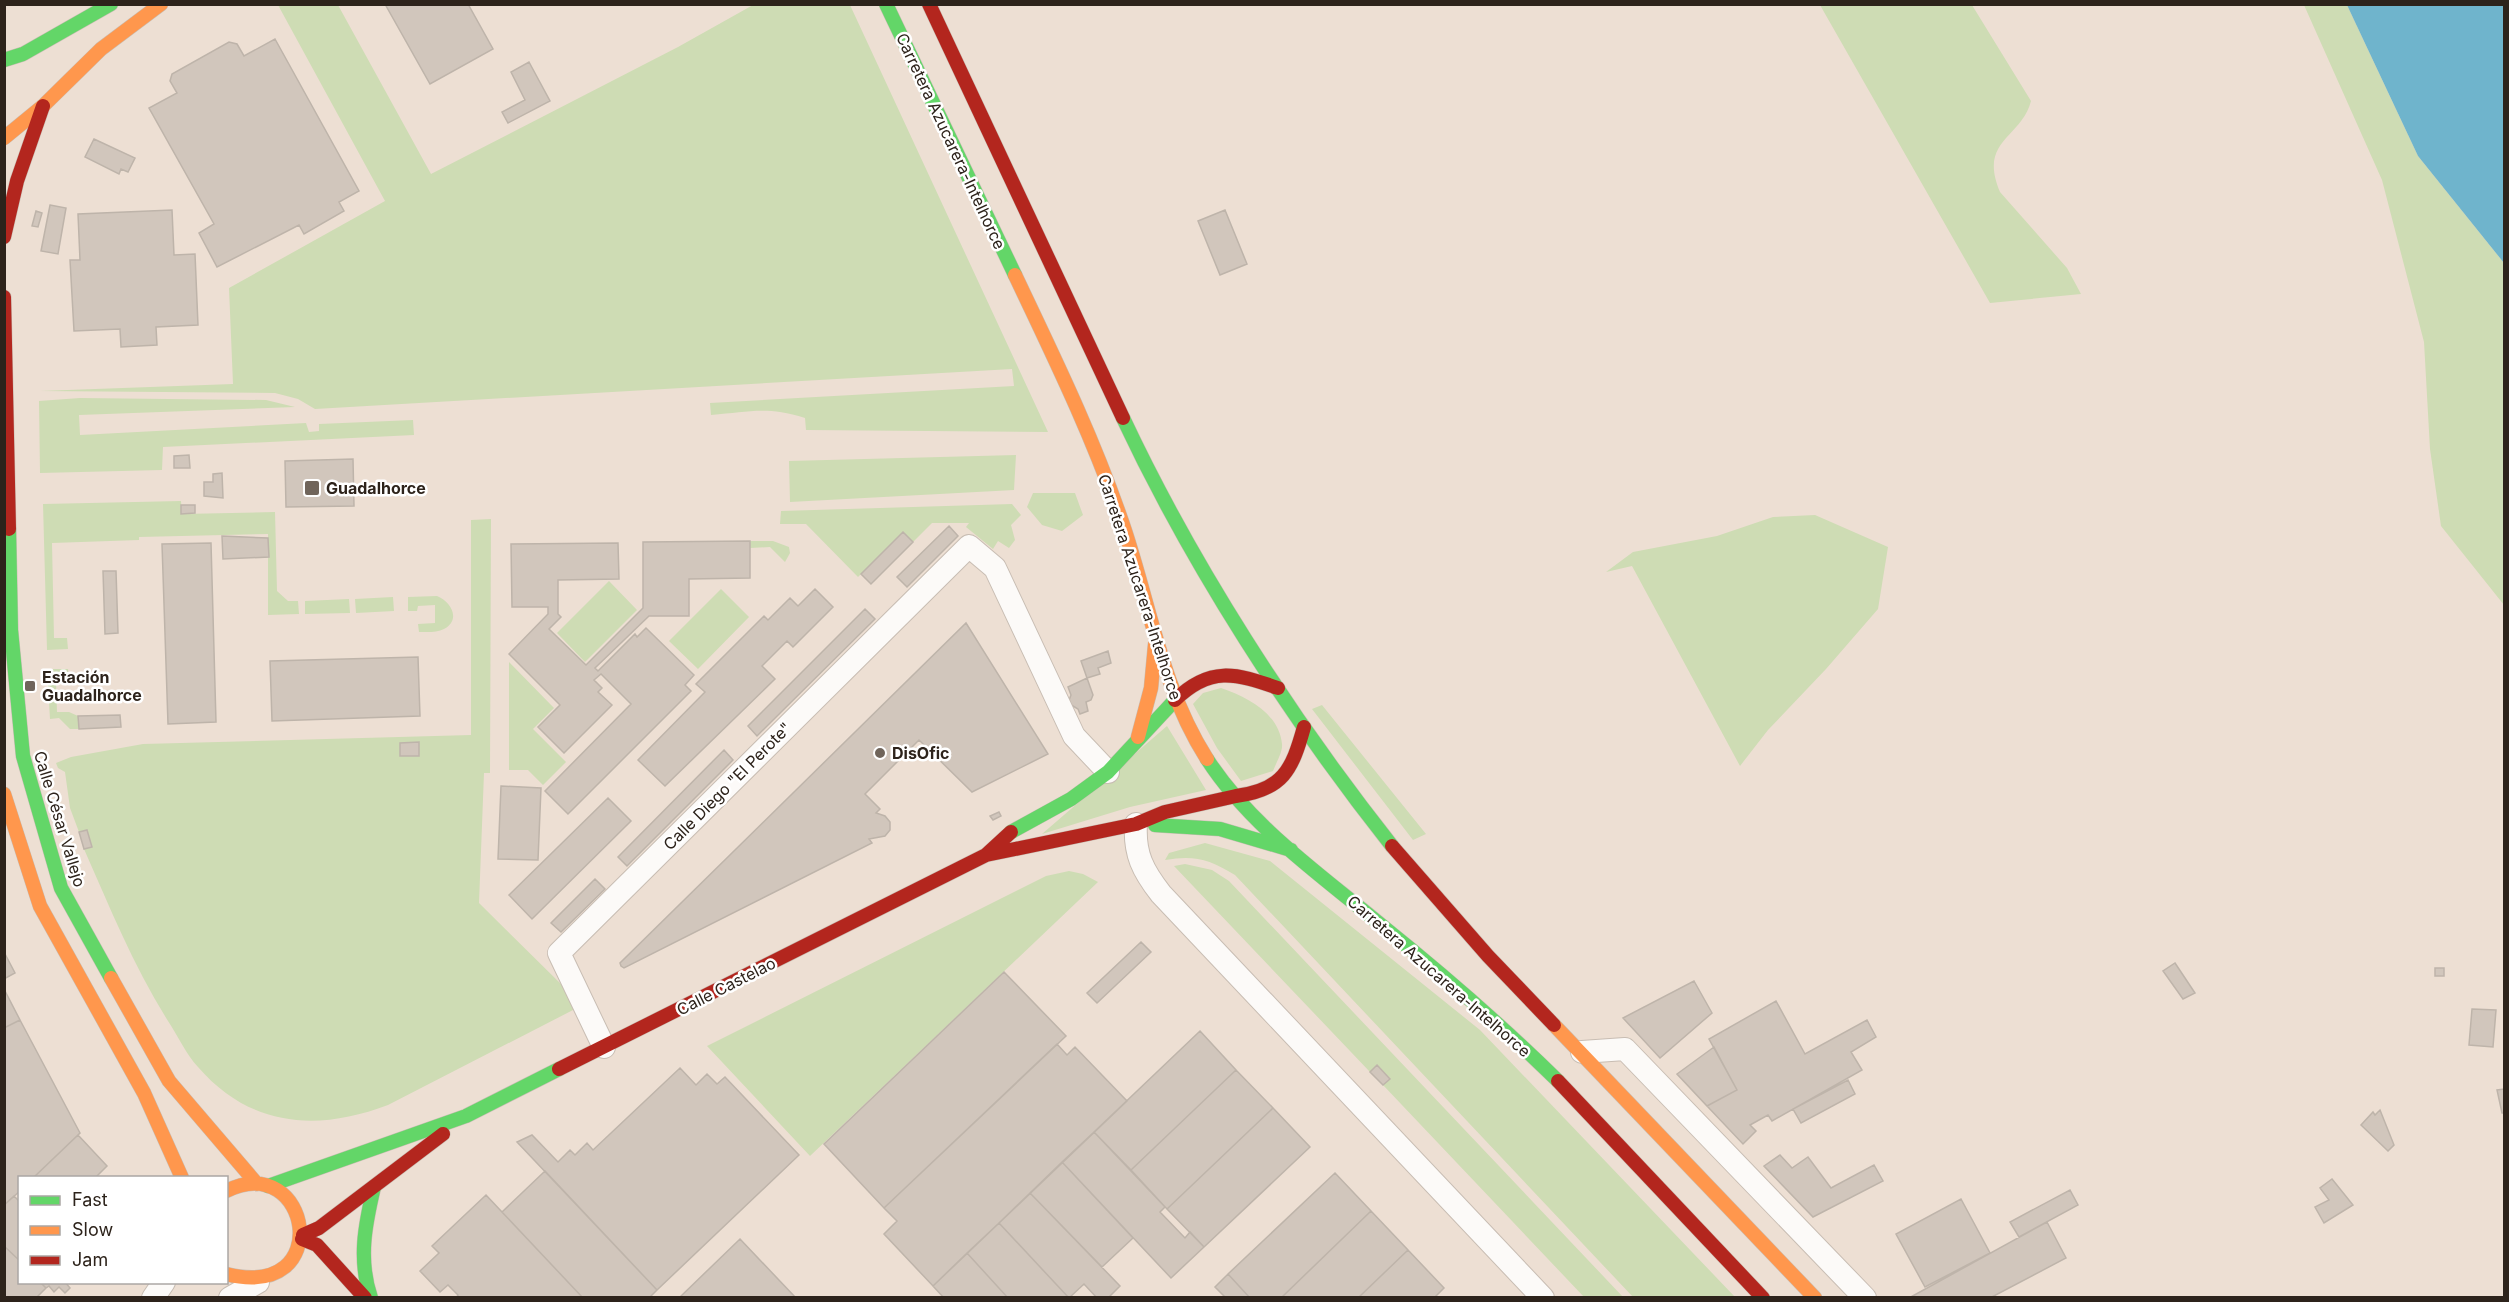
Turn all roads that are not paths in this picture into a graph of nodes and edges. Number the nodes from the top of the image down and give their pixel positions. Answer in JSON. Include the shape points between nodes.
{"nodes":[{"id":1,"x":111,"y":4,"type":"edge"},
{"id":2,"x":161,"y":4,"type":"edge"},
{"id":3,"x":886,"y":4,"type":"edge"},
{"id":4,"x":929,"y":4,"type":"edge"},
{"id":5,"x":4,"y":60,"type":"edge"},
{"id":6,"x":43,"y":106,"type":"junction"},
{"id":7,"x":4,"y":138,"type":"edge"},
{"id":8,"x":4,"y":237,"type":"edge"},
{"id":9,"x":4,"y":297,"type":"edge"},
{"id":10,"x":1155,"y":645,"type":"junction"},
{"id":11,"x":1278,"y":688,"type":"junction"},
{"id":12,"x":1175,"y":700,"type":"junction"},
{"id":13,"x":1304,"y":727,"type":"junction"},
{"id":14,"x":1137,"y":741,"type":"junction"},
{"id":15,"x":1108,"y":772,"type":"junction"},
{"id":16,"x":4,"y":794,"type":"edge"},
{"id":17,"x":1236,"y":796,"type":"junction"},
{"id":18,"x":1136,"y":824,"type":"junction"},
{"id":19,"x":1291,"y":850,"type":"junction"},
{"id":20,"x":986,"y":855,"type":"junction"},
{"id":21,"x":604,"y":1047,"type":"junction"},
{"id":22,"x":1582,"y":1052,"type":"junction"},
{"id":23,"x":466,"y":1116,"type":"junction"},
{"id":24,"x":163,"y":1135,"type":"junction"},
{"id":25,"x":165,"y":1176,"type":"edge"},
{"id":26,"x":181,"y":1176,"type":"edge"},
{"id":27,"x":262,"y":1185,"type":"junction"},
{"id":28,"x":374,"y":1187,"type":"junction"},
{"id":29,"x":228,"y":1190,"type":"edge"},
{"id":30,"x":302,"y":1237,"type":"junction"},
{"id":31,"x":228,"y":1275,"type":"edge"},
{"id":32,"x":258,"y":1282,"type":"junction"},
{"id":33,"x":230,"y":1298,"type":"edge"},
{"id":34,"x":365,"y":1298,"type":"edge"},
{"id":35,"x":371,"y":1298,"type":"edge"},
{"id":36,"x":1543,"y":1298,"type":"edge"},
{"id":37,"x":1763,"y":1298,"type":"edge"},
{"id":38,"x":1815,"y":1298,"type":"edge"},
{"id":39,"x":1865,"y":1298,"type":"edge"}],
"edges":[{"from":1,"to":5,"type":"main road","via":[[22,54]]},
{"from":2,"to":6,"type":"main road","via":[[102,49]]},
{"from":3,"to":10,"type":"main road","name":"Carretera Azucarera-Intelhorce","via":[[1057,363],[1113,494],[1136,565]]},
{"from":4,"to":11,"type":"main road","via":[[1140,455],[1208,578]]},
{"from":6,"to":7,"type":"main road"},
{"from":6,"to":8,"type":"main road","via":[[17,181]]},
{"from":9,"to":27,"type":"main road","name":"Calle César Vallejo","via":[[11,630],[26,767],[61,888],[169,1080]]},
{"from":10,"to":12,"type":"main road","name":"Carretera Azucarera-Intelhorce"},
{"from":10,"to":14,"type":"main road","via":[[1151,688]]},
{"from":11,"to":12,"type":"main road","via":[[1224,673],[1204,677]]},
{"from":11,"to":13,"type":"main road"},
{"from":12,"to":14,"type":"main road","name":"Calle Castelao"},
{"from":12,"to":17,"type":"main road","name":"Carretera Azucarera-Intelhorce","via":[[1213,768]]},
{"from":13,"to":17,"type":"main road","via":[[1288,774],[1269,790]]},
{"from":13,"to":22,"type":"main road","via":[[1406,863],[1488,956]]},
{"from":14,"to":15,"type":"main road","name":"Calle Castelao"},
{"from":15,"to":20,"type":"main road","name":"Calle Castelao","via":[[1071,799],[1016,827]]},
{"from":15,"to":21,"type":"street","name":"Calle Diego \"El Perote\"","via":[[1074,736],[995,568],[969,546],[558,953]]},
{"from":16,"to":24,"type":"main road","via":[[40,906],[144,1093]]},
{"from":17,"to":18,"type":"main road","name":"Calle Castelao","via":[[1165,812]]},
{"from":17,"to":19,"type":"main road","name":"Carretera Azucarera-Intelhorce"},
{"from":18,"to":19,"type":"main road","via":[[1220,829]]},
{"from":18,"to":20,"type":"main road","name":"Calle Castelao"},
{"from":18,"to":36,"type":"street","via":[[1140,864],[1161,894]]},
{"from":19,"to":37,"type":"main road","name":"Carretera Azucarera-Intelhorce","via":[[1497,1024],[1576,1101]]},
{"from":20,"to":21,"type":"main road","name":"Calle Castelao"},
{"from":21,"to":23,"type":"main road","name":"Calle Castelao"},
{"from":22,"to":38,"type":"main road"},
{"from":22,"to":39,"type":"street","via":[[1625,1049]]},
{"from":23,"to":27,"type":"main road","name":"Calle Castelao"},
{"from":23,"to":28,"type":"main road","name":"Calle Castelao"},
{"from":24,"to":25,"type":"street"},
{"from":24,"to":26,"type":"main road"},
{"from":27,"to":29,"type":"main road","name":"Calle Castelao","via":[[242,1185]]},
{"from":27,"to":30,"type":"main road","name":"Calle César Vallejo","via":[[286,1197],[299,1214]]},
{"from":28,"to":30,"type":"main road","name":"Calle Castelao"},
{"from":28,"to":35,"type":"main road","via":[[361,1253]]},
{"from":30,"to":32,"type":"main road","via":[[288,1269]]},
{"from":30,"to":34,"type":"main road","via":[[317,1245]]},
{"from":31,"to":32,"type":"main road"},
{"from":32,"to":33,"type":"street"}]}
